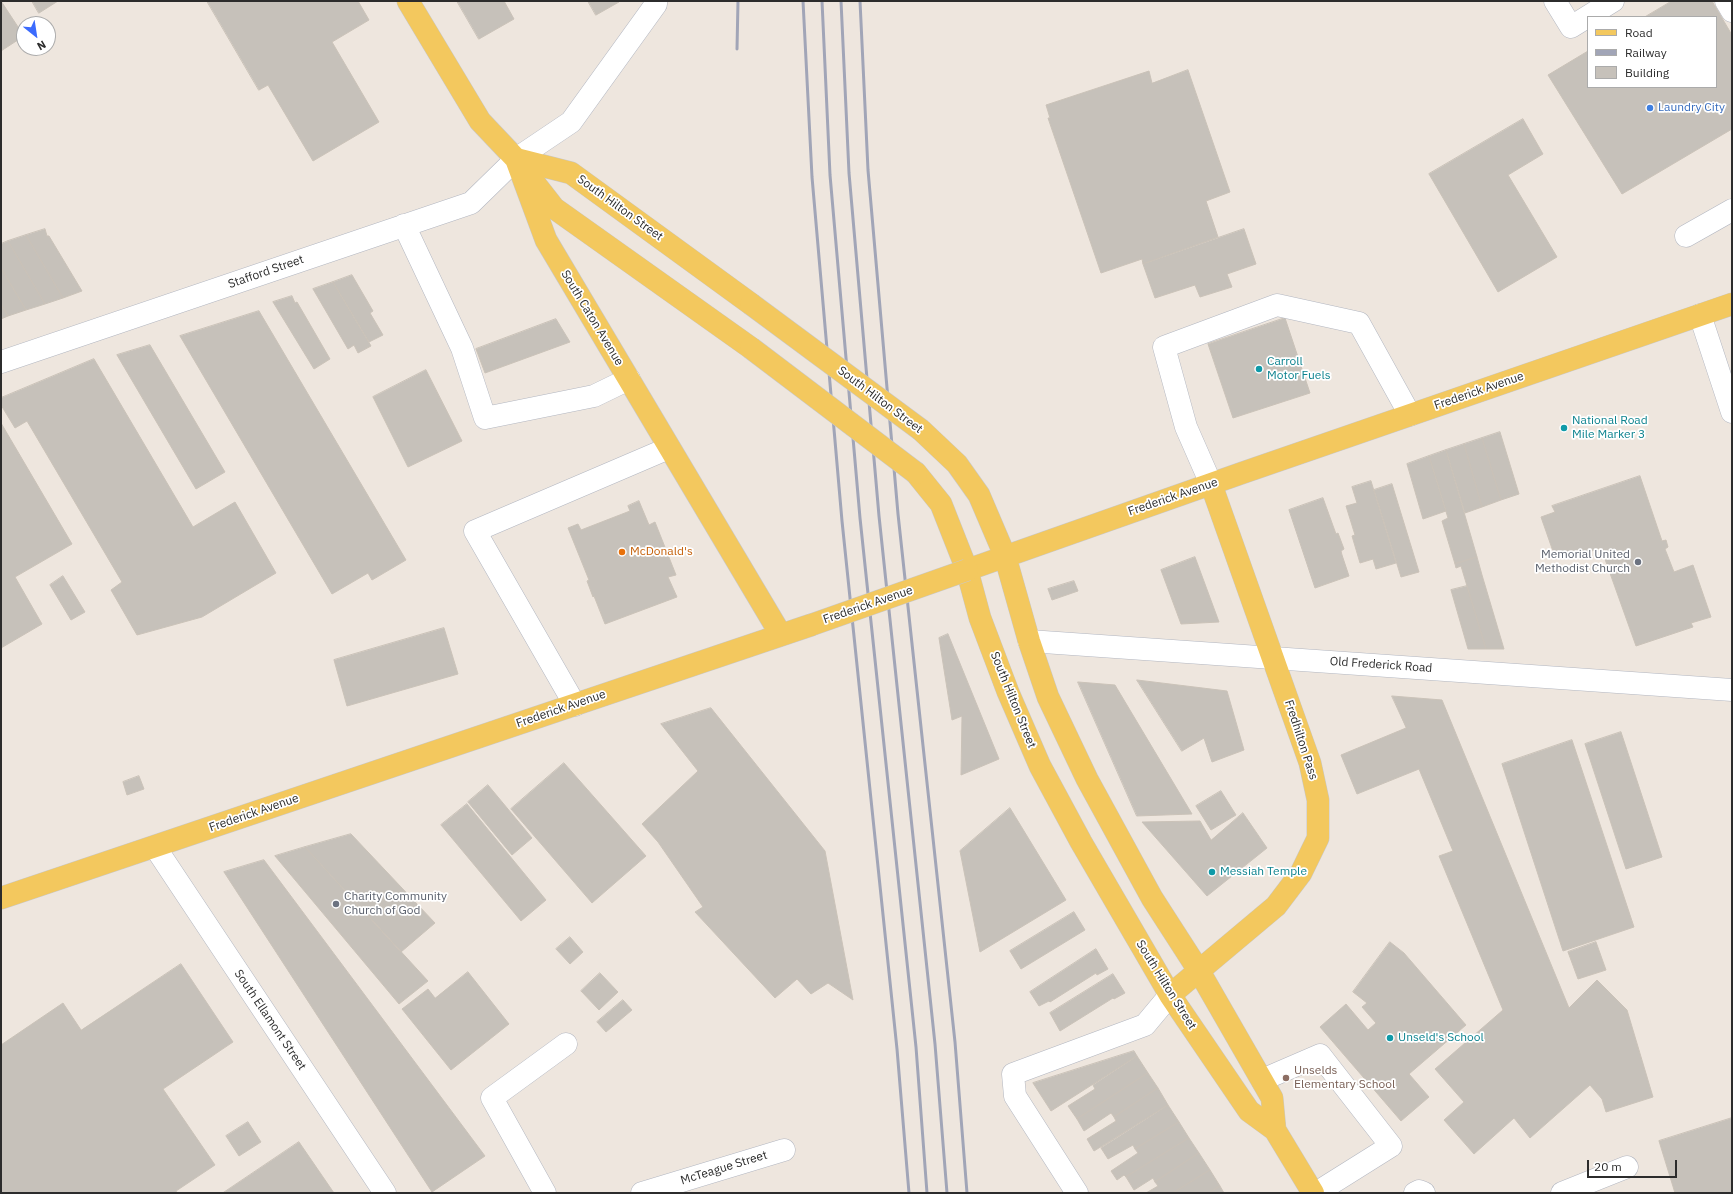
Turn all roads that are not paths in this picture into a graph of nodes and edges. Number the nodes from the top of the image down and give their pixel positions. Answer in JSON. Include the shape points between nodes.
{"nodes":[{"id":1,"x":408,"y":1,"type":"edge"},
{"id":2,"x":656,"y":1,"type":"edge"},
{"id":3,"x":1555,"y":1,"type":"edge"},
{"id":4,"x":1613,"y":1,"type":"edge"},
{"id":5,"x":1726,"y":1,"type":"edge"},
{"id":6,"x":1732,"y":11,"type":"edge"},
{"id":7,"x":1589,"y":16,"type":"edge"},
{"id":8,"x":1587,"y":17,"type":"edge"},
{"id":9,"x":516,"y":159,"type":"junction"},
{"id":10,"x":1732,"y":210,"type":"edge"},
{"id":11,"x":404,"y":225,"type":"junction"},
{"id":12,"x":1686,"y":236,"type":"dead end"},
{"id":13,"x":1732,"y":304,"type":"edge"},
{"id":14,"x":1700,"y":315,"type":"junction"},
{"id":15,"x":1,"y":362,"type":"edge"},
{"id":16,"x":628,"y":379,"type":"junction"},
{"id":17,"x":1732,"y":412,"type":"edge"},
{"id":18,"x":1410,"y":415,"type":"junction"},
{"id":19,"x":669,"y":448,"type":"junction"},
{"id":20,"x":1212,"y":484,"type":"junction"},
{"id":21,"x":1005,"y":556,"type":"junction"},
{"id":22,"x":967,"y":570,"type":"junction"},
{"id":23,"x":781,"y":635,"type":"junction"},
{"id":24,"x":1029,"y":641,"type":"junction"},
{"id":25,"x":1273,"y":657,"type":"junction"},
{"id":26,"x":1732,"y":690,"type":"edge"},
{"id":27,"x":575,"y":705,"type":"junction"},
{"id":28,"x":155,"y":847,"type":"junction"},
{"id":29,"x":1,"y":897,"type":"edge"},
{"id":30,"x":1199,"y":971,"type":"junction"},
{"id":31,"x":1170,"y":995,"type":"junction"},
{"id":32,"x":566,"y":1044,"type":"dead end"},
{"id":33,"x":1262,"y":1080,"type":"junction"},
{"id":34,"x":1275,"y":1130,"type":"junction"},
{"id":35,"x":784,"y":1150,"type":"dead end"},
{"id":36,"x":1627,"y":1167,"type":"dead end"},
{"id":37,"x":385,"y":1193,"type":"edge"},
{"id":38,"x":545,"y":1193,"type":"edge"},
{"id":39,"x":642,"y":1193,"type":"edge"},
{"id":40,"x":1076,"y":1193,"type":"edge"},
{"id":41,"x":1314,"y":1193,"type":"edge"},
{"id":42,"x":1414,"y":1193,"type":"edge"},
{"id":43,"x":1424,"y":1193,"type":"edge"},
{"id":44,"x":1562,"y":1193,"type":"edge"}],
"edges":[{"from":1,"to":9,"type":"main road","name":"South Caton Avenue","via":[[480,121]]},
{"from":2,"to":9,"type":"street","name":"Stafford Street","via":[[571,122]]},
{"from":3,"to":8,"type":"street","via":[[1571,27]]},
{"from":4,"to":7,"type":"street"},
{"from":5,"to":6,"type":"street"},
{"from":9,"to":11,"type":"street","name":"Stafford Street","via":[[471,203]]},
{"from":9,"to":16,"type":"main road","name":"South Caton Avenue","via":[[546,240]]},
{"from":9,"to":21,"type":"main road","name":"South Hilton Street","bridge":true,"via":[[571,173],[921,430],[957,464],[979,495]]},
{"from":9,"to":22,"type":"main road","name":"South Hilton Street","bridge":true,"via":[[554,208],[751,348],[916,473],[941,504]]},
{"from":10,"to":12,"type":"street"},
{"from":11,"to":15,"type":"street","name":"Stafford Street"},
{"from":11,"to":16,"type":"street","via":[[462,348],[485,418],[594,396]]},
{"from":13,"to":14,"type":"main road","name":"Frederick Avenue"},
{"from":14,"to":17,"type":"street"},
{"from":14,"to":18,"type":"main road","name":"Frederick Avenue"},
{"from":16,"to":19,"type":"main road","name":"South Caton Avenue"},
{"from":18,"to":20,"type":"main road","name":"Frederick Avenue"},
{"from":18,"to":20,"type":"street","via":[[1358,323],[1278,305],[1164,347],[1186,427]]},
{"from":19,"to":23,"type":"main road","name":"South Caton Avenue"},
{"from":19,"to":27,"type":"street","via":[[475,531]]},
{"from":20,"to":21,"type":"main road","name":"Frederick Avenue"},
{"from":20,"to":25,"type":"main road","name":"Fredhilton Pass"},
{"from":21,"to":22,"type":"main road","name":"Frederick Avenue"},
{"from":21,"to":24,"type":"main road","name":"South Hilton Street"},
{"from":22,"to":23,"type":"main road","name":"Frederick Avenue","bridge":true},
{"from":22,"to":31,"type":"main road","name":"South Hilton Street","via":[[980,618],[1040,766]]},
{"from":23,"to":27,"type":"main road","name":"Frederick Avenue"},
{"from":24,"to":25,"type":"street","name":"Old Frederick Road"},
{"from":24,"to":30,"type":"main road","name":"South Hilton Street","via":[[1048,697],[1087,779],[1152,898]]},
{"from":25,"to":26,"type":"street","name":"Old Frederick Road"},
{"from":25,"to":30,"type":"main road","name":"Fredhilton Pass","via":[[1310,763],[1318,800],[1318,838],[1301,873],[1276,906]]},
{"from":27,"to":28,"type":"main road","name":"Frederick Avenue"},
{"from":28,"to":29,"type":"main road","name":"Frederick Avenue"},
{"from":28,"to":37,"type":"street","name":"South Ellamont Street"},
{"from":30,"to":31,"type":"main road","name":"Fredhilton Pass"},
{"from":30,"to":33,"type":"main road","name":"South Hilton Street"},
{"from":31,"to":34,"type":"main road","name":"South Hilton Street","via":[[1249,1110]]},
{"from":31,"to":40,"type":"street","via":[[1145,1025],[1013,1074],[1015,1096]]},
{"from":32,"to":38,"type":"street","via":[[492,1098]]},
{"from":33,"to":34,"type":"main road","name":"South Hilton Street","via":[[1272,1098]]},
{"from":33,"to":41,"type":"street","via":[[1320,1055],[1391,1146]]},
{"from":34,"to":41,"type":"main road","name":"South Hilton Street"},
{"from":35,"to":39,"type":"street","name":"McTeague Street"},
{"from":36,"to":44,"type":"street"},
{"from":42,"to":43,"type":"street"}]}
